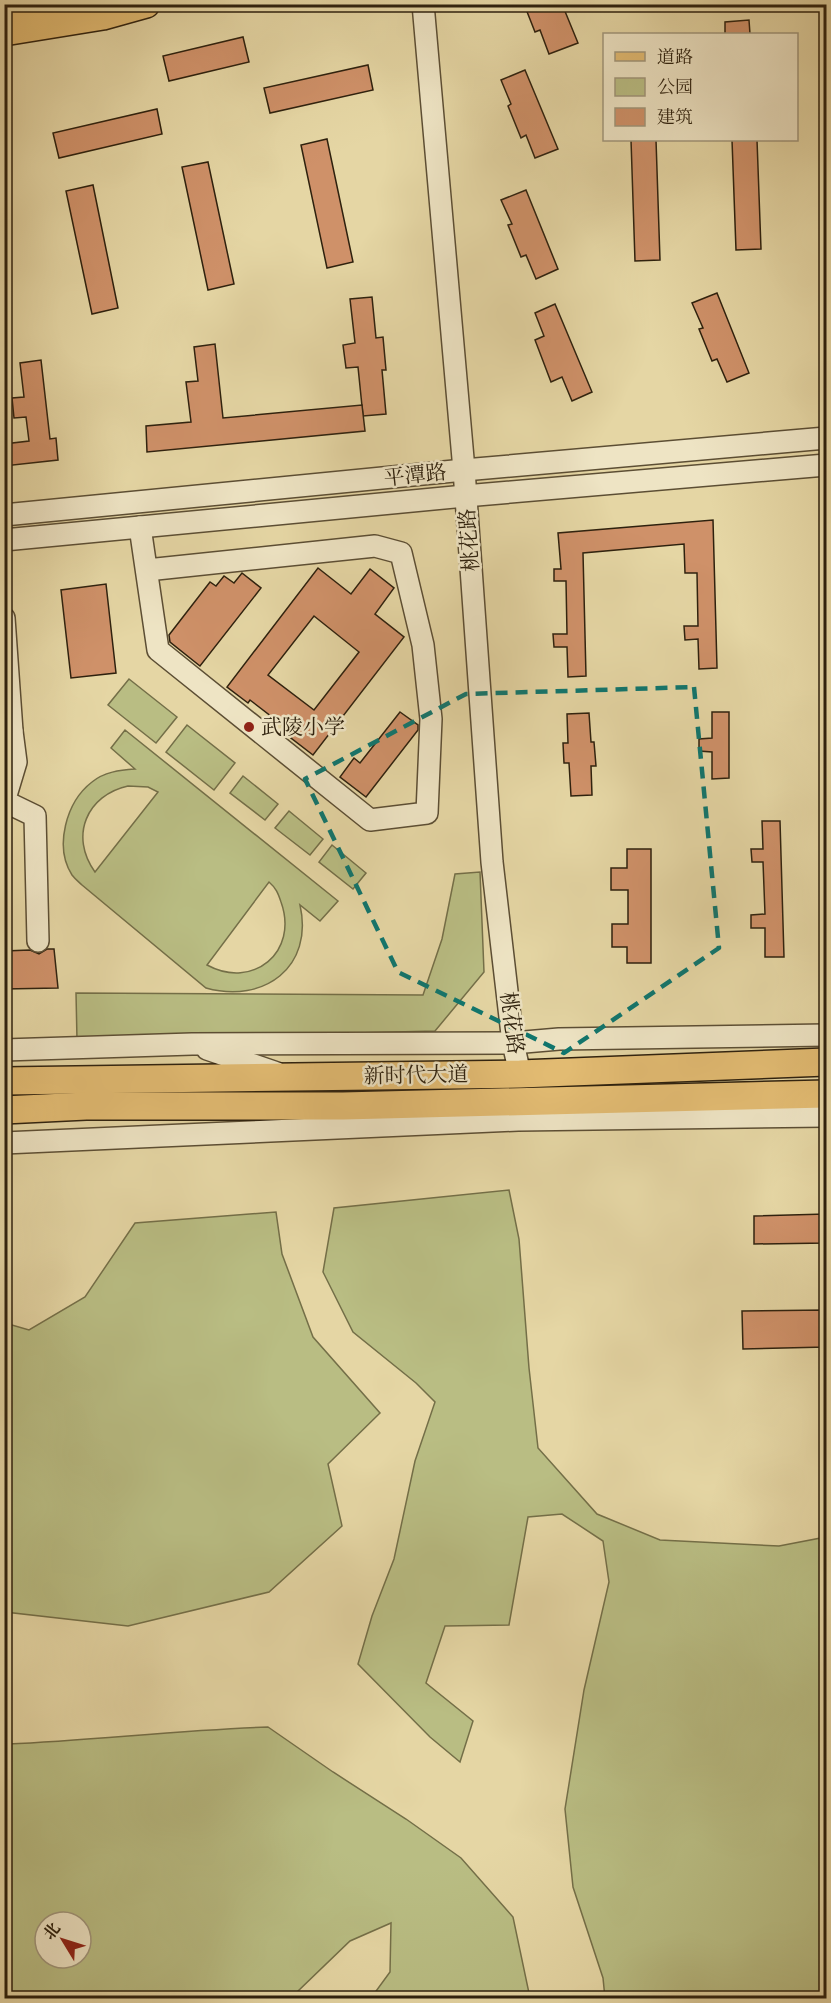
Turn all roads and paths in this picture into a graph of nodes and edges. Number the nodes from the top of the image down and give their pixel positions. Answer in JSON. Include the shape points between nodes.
{"nodes":[{"id":1,"x":36,"y":4,"type":"edge"},
{"id":2,"x":146,"y":4,"type":"edge"},
{"id":3,"x":423,"y":4,"type":"edge"},
{"id":4,"x":4,"y":9,"type":"edge"},
{"id":5,"x":4,"y":32,"type":"edge"},
{"id":6,"x":826,"y":438,"type":"edge"},
{"id":7,"x":826,"y":465,"type":"edge"},
{"id":8,"x":464,"y":470,"type":"junction"},
{"id":9,"x":465,"y":496,"type":"junction"},
{"id":10,"x":4,"y":515,"type":"edge"},
{"id":11,"x":140,"y":527,"type":"junction"},
{"id":12,"x":4,"y":540,"type":"edge"},
{"id":13,"x":147,"y":570,"type":"junction"},
{"id":14,"x":4,"y":618,"type":"edge"},
{"id":15,"x":8,"y":725,"type":"edge"},
{"id":16,"x":4,"y":795,"type":"edge"},
{"id":17,"x":4,"y":801,"type":"edge"},
{"id":18,"x":38,"y":941,"type":"dead end"},
{"id":19,"x":826,"y":1035,"type":"edge"},
{"id":20,"x":513,"y":1043,"type":"junction"},
{"id":21,"x":192,"y":1044,"type":"junction"},
{"id":22,"x":4,"y":1050,"type":"edge"},
{"id":23,"x":826,"y":1062,"type":"edge"},
{"id":24,"x":520,"y":1074,"type":"junction"},
{"id":25,"x":286,"y":1076,"type":"junction"},
{"id":26,"x":4,"y":1081,"type":"edge"},
{"id":27,"x":826,"y":1094,"type":"edge"},
{"id":28,"x":4,"y":1110,"type":"edge"},
{"id":29,"x":826,"y":1116,"type":"edge"},
{"id":30,"x":4,"y":1143,"type":"edge"}],
"edges":[{"from":1,"to":4,"type":"main road"},
{"from":2,"to":5,"type":"main road","via":[[103,16]]},
{"from":3,"to":8,"type":"street","name":"桃花路"},
{"from":6,"to":8,"type":"street","name":"平潭路"},
{"from":7,"to":9,"type":"street","name":"平潭路"},
{"from":8,"to":9,"type":"street","name":"桃花路"},
{"from":8,"to":10,"type":"street","name":"平潭路"},
{"from":9,"to":11,"type":"street","name":"平潭路"},
{"from":9,"to":20,"type":"street","name":"桃花路","via":[[492,862]]},
{"from":11,"to":12,"type":"street","name":"平潭路"},
{"from":11,"to":13,"type":"street"},
{"from":13,"to":13,"type":"street","via":[[158,650],[370,820],[427,813],[430,708],[423,645],[401,553],[375,546]]},
{"from":14,"to":15,"type":"street"},
{"from":15,"to":16,"type":"street","via":[[16,762]]},
{"from":17,"to":18,"type":"street","via":[[35,816]]},
{"from":19,"to":20,"type":"street"},
{"from":20,"to":21,"type":"street"},
{"from":20,"to":24,"type":"street","name":"桃花路"},
{"from":21,"to":22,"type":"street"},
{"from":21,"to":25,"type":"street"},
{"from":23,"to":24,"type":"main road","name":"新时代大道"},
{"from":24,"to":25,"type":"main road","name":"新时代大道"},
{"from":25,"to":26,"type":"main road","name":"新时代大道"},
{"from":27,"to":28,"type":"main road","name":"新时代大道"},
{"from":29,"to":30,"type":"street","via":[[518,1120]]}]}
